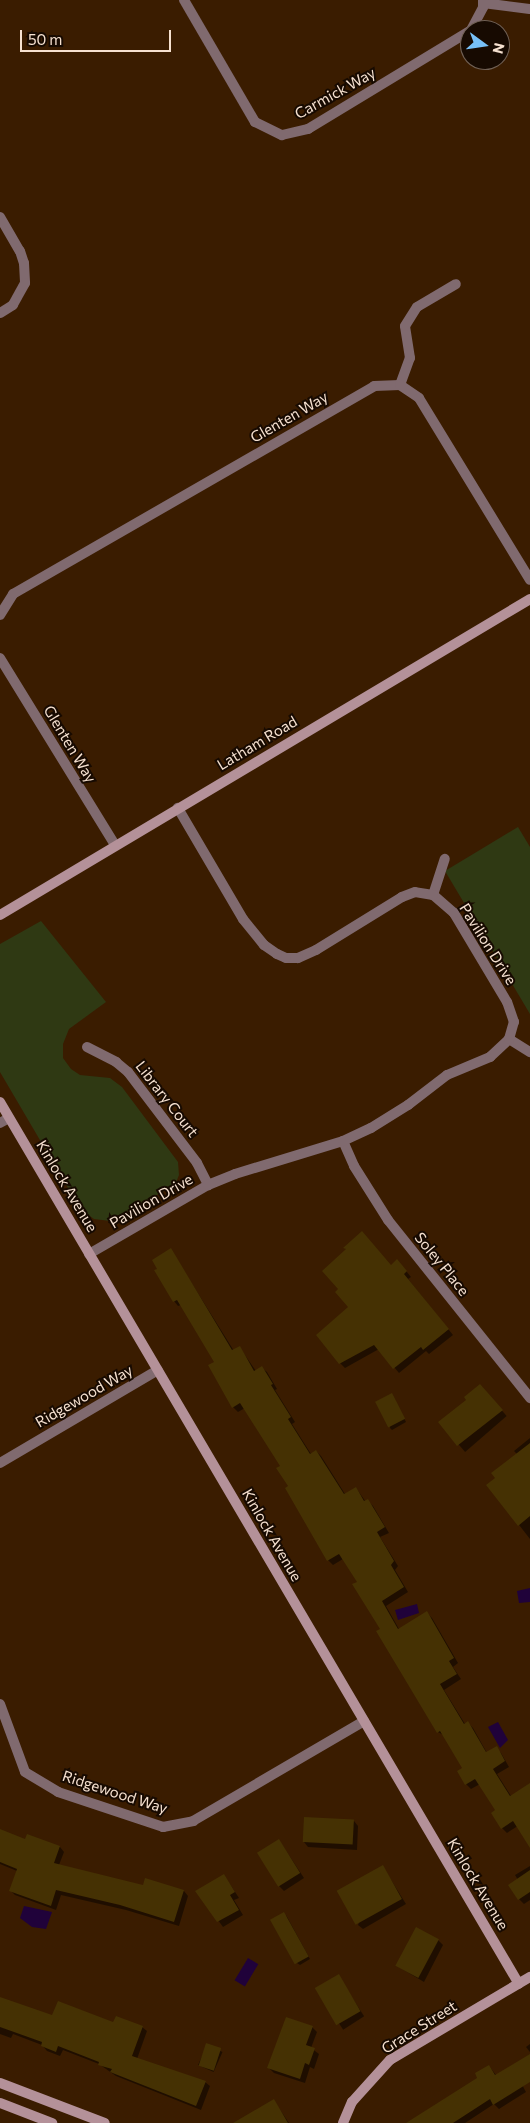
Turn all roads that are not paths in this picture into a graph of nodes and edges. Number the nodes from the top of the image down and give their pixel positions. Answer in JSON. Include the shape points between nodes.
{"nodes":[{"id":1,"x":184,"y":0,"type":"edge"},
{"id":2,"x":483,"y":1,"type":"edge"},
{"id":3,"x":530,"y":9,"type":"edge"},
{"id":4,"x":476,"y":20,"type":"edge"},
{"id":5,"x":460,"y":36,"type":"edge"},
{"id":6,"x":0,"y":217,"type":"edge"},
{"id":7,"x":456,"y":284,"type":"dead end"},
{"id":8,"x":0,"y":313,"type":"edge"},
{"id":9,"x":400,"y":385,"type":"junction"},
{"id":10,"x":530,"y":580,"type":"edge"},
{"id":11,"x":530,"y":599,"type":"edge"},
{"id":12,"x":0,"y":615,"type":"edge"},
{"id":13,"x":0,"y":658,"type":"edge"},
{"id":14,"x":178,"y":808,"type":"junction"},
{"id":15,"x":114,"y":845,"type":"junction"},
{"id":16,"x":446,"y":859,"type":"dead end"},
{"id":17,"x":433,"y":895,"type":"junction"},
{"id":18,"x":0,"y":914,"type":"edge"},
{"id":19,"x":509,"y":1039,"type":"junction"},
{"id":20,"x":87,"y":1047,"type":"dead end"},
{"id":21,"x":530,"y":1052,"type":"edge"},
{"id":22,"x":0,"y":1102,"type":"edge"},
{"id":23,"x":4,"y":1120,"type":"edge"},
{"id":24,"x":344,"y":1141,"type":"junction"},
{"id":25,"x":208,"y":1184,"type":"junction"},
{"id":26,"x":89,"y":1254,"type":"junction"},
{"id":27,"x":158,"y":1370,"type":"junction"},
{"id":28,"x":530,"y":1398,"type":"edge"},
{"id":29,"x":0,"y":1463,"type":"edge"},
{"id":30,"x":0,"y":1704,"type":"edge"},
{"id":31,"x":364,"y":1721,"type":"junction"},
{"id":32,"x":530,"y":1977,"type":"edge"},
{"id":33,"x":519,"y":1984,"type":"junction"},
{"id":34,"x":0,"y":2083,"type":"edge"},
{"id":35,"x":0,"y":2103,"type":"edge"},
{"id":36,"x":52,"y":2123,"type":"edge"},
{"id":37,"x":105,"y":2123,"type":"edge"},
{"id":38,"x":343,"y":2123,"type":"edge"}],
"edges":[{"from":1,"to":5,"type":"street","name":"Carmick Way","via":[[255,122],[282,135],[308,129]]},
{"from":2,"to":3,"type":"street"},
{"from":2,"to":4,"type":"street","name":"Carmick Way"},
{"from":6,"to":8,"type":"street","via":[[20,251],[25,283],[13,305]]},
{"from":7,"to":9,"type":"street","via":[[417,307],[405,326],[410,358]]},
{"from":9,"to":10,"type":"street","via":[[419,398]]},
{"from":9,"to":12,"type":"street","name":"Glenten Way","via":[[374,386],[13,594]]},
{"from":11,"to":14,"type":"street","name":"Latham Road"},
{"from":13,"to":15,"type":"street","name":"Glenten Way"},
{"from":14,"to":15,"type":"street","name":"Latham Road"},
{"from":14,"to":17,"type":"street","via":[[243,918],[264,945],[286,958],[298,958],[316,950],[402,897],[415,892]]},
{"from":15,"to":18,"type":"street","name":"Latham Road"},
{"from":16,"to":17,"type":"street"},
{"from":17,"to":19,"type":"street","name":"Pavilion Drive","via":[[454,913],[507,1002],[514,1022]]},
{"from":19,"to":21,"type":"street"},
{"from":19,"to":24,"type":"street","name":"Pavilion Drive","via":[[490,1058],[447,1076],[408,1105]]},
{"from":20,"to":25,"type":"street","name":"Library Court","via":[[128,1072],[197,1163]]},
{"from":22,"to":23,"type":"street","name":"Kinlock Avenue"},
{"from":23,"to":26,"type":"street","name":"Kinlock Avenue"},
{"from":24,"to":25,"type":"street","name":"Pavilion Drive"},
{"from":24,"to":28,"type":"street","name":"Soley Place","via":[[354,1166],[388,1220]]},
{"from":25,"to":26,"type":"street","name":"Pavilion Drive"},
{"from":26,"to":27,"type":"street","name":"Kinlock Avenue"},
{"from":27,"to":29,"type":"street","name":"Ridgewood Way"},
{"from":27,"to":31,"type":"street","name":"Kinlock Avenue"},
{"from":30,"to":31,"type":"street","name":"Ridgewood Way","via":[[26,1772],[58,1792],[163,1826],[193,1821]]},
{"from":31,"to":33,"type":"street","name":"Kinlock Avenue"},
{"from":32,"to":33,"type":"street","name":"Grace Street"},
{"from":33,"to":38,"type":"street","name":"Grace Street","via":[[390,2060],[352,2102]]},
{"from":34,"to":37,"type":"street"},
{"from":35,"to":36,"type":"street"}]}
